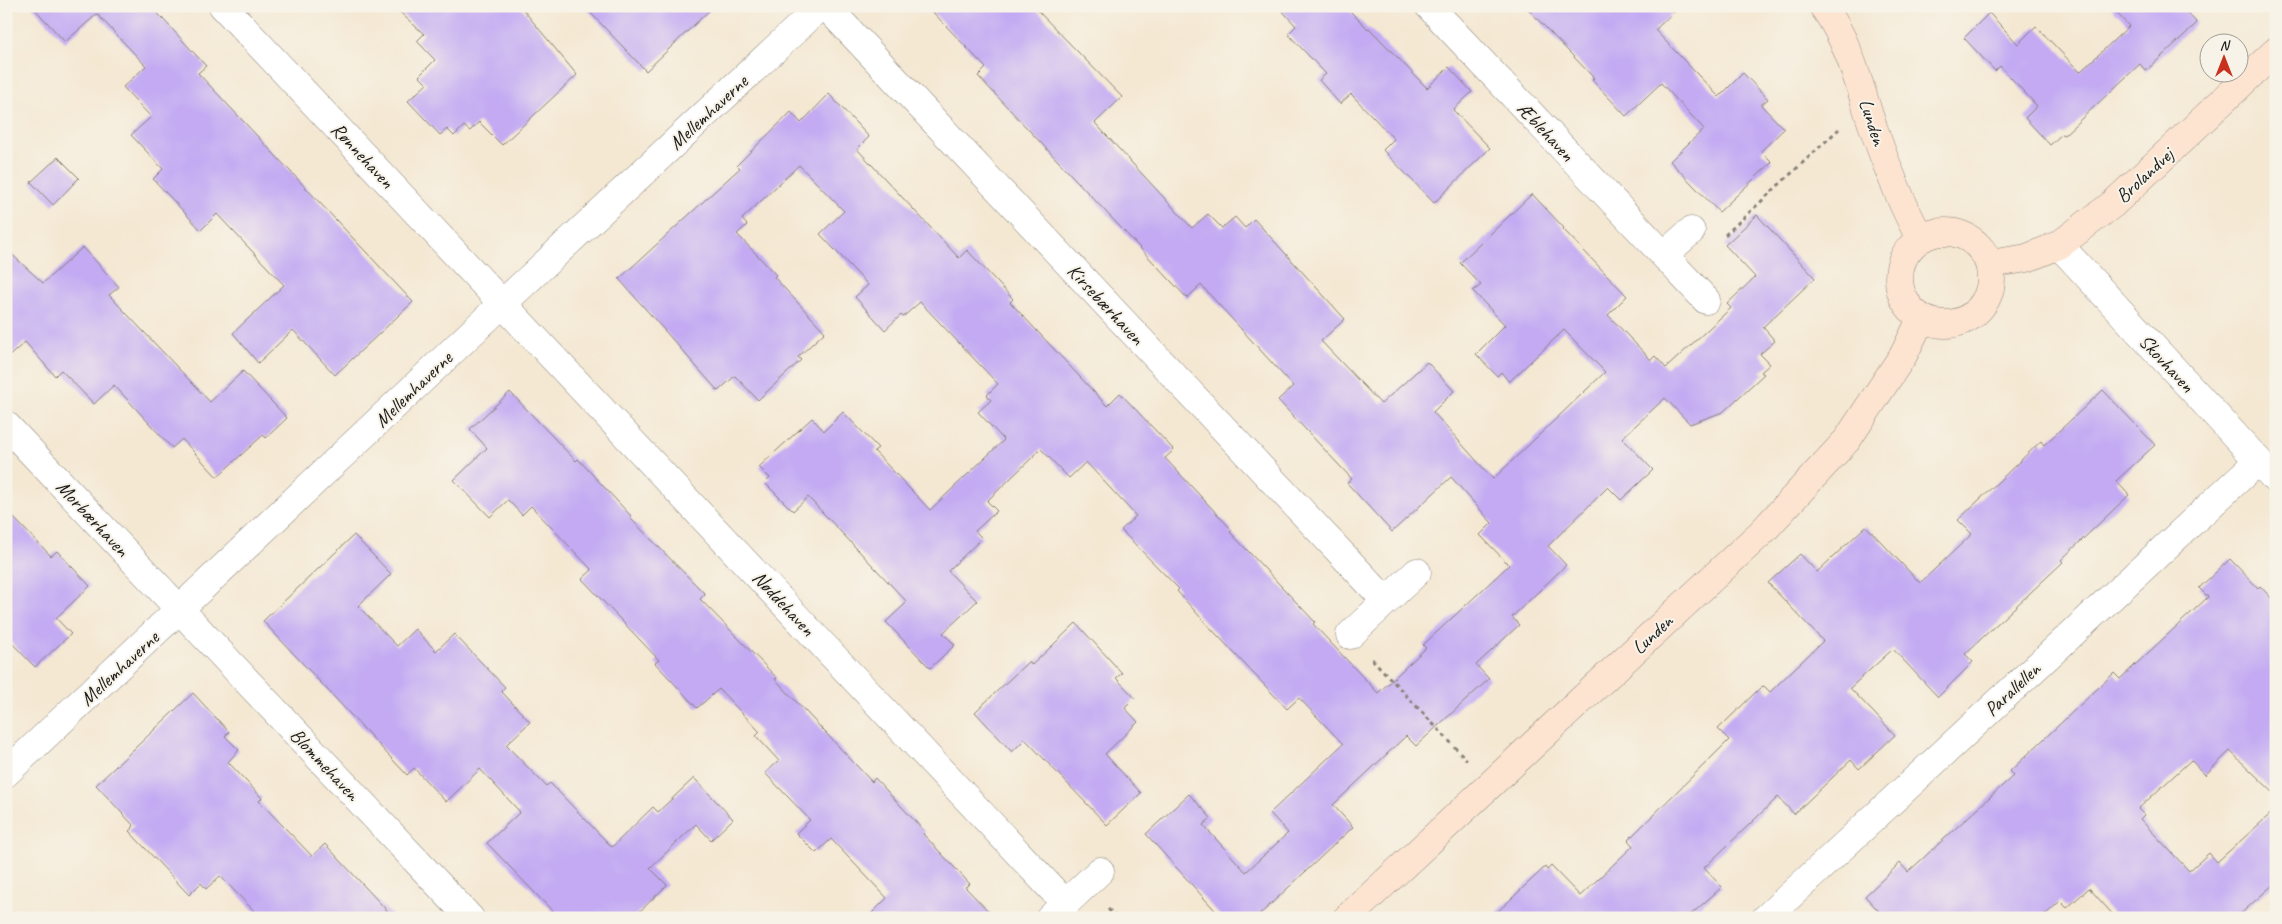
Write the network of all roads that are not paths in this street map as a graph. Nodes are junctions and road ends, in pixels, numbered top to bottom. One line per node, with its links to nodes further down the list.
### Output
1 (223, 6): 13 (street, Rønnehaven)
2 (821, 6): 13 (street, Mellemhaverne)
3 (826, 6): 18 (street, Kirsebærhaven)
4 (1429, 6): 10 (street, Æblehaven)
5 (1823, 6): 8 (street, Lunden)
6 (2276, 51): 9 (street, Brolandvej)
7 (1691, 231): 10 (street)
8 (1920, 238): 11 (street); 14 (street)
9 (2059, 246): 11 (street, Brolandvej); 16 (street, Skovhaven)
10 (1664, 255): 12 (street, Æblehaven)
11 (1990, 264): 14 (street)
12 (1706, 300)
13 (502, 304): 19 (street, Mellemhaverne); 23 (street, Nøddehaven)
14 (1921, 319): 25 (street, Lunden)
15 (6, 425): 19 (street, Morbærhaven)
16 (2267, 470): 26 (street, Parallellen)
17 (1417, 572): 18 (street)
18 (1386, 601): 20 (street)
19 (180, 610): 21 (street, Mellemhaverne); 24 (street, Blommehaven)
20 (1350, 635)
21 (6, 773)
22 (1100, 871): 23 (street, Nøddehaven)
23 (1058, 911)
24 (470, 918)
25 (1347, 918)
26 (1766, 918)

